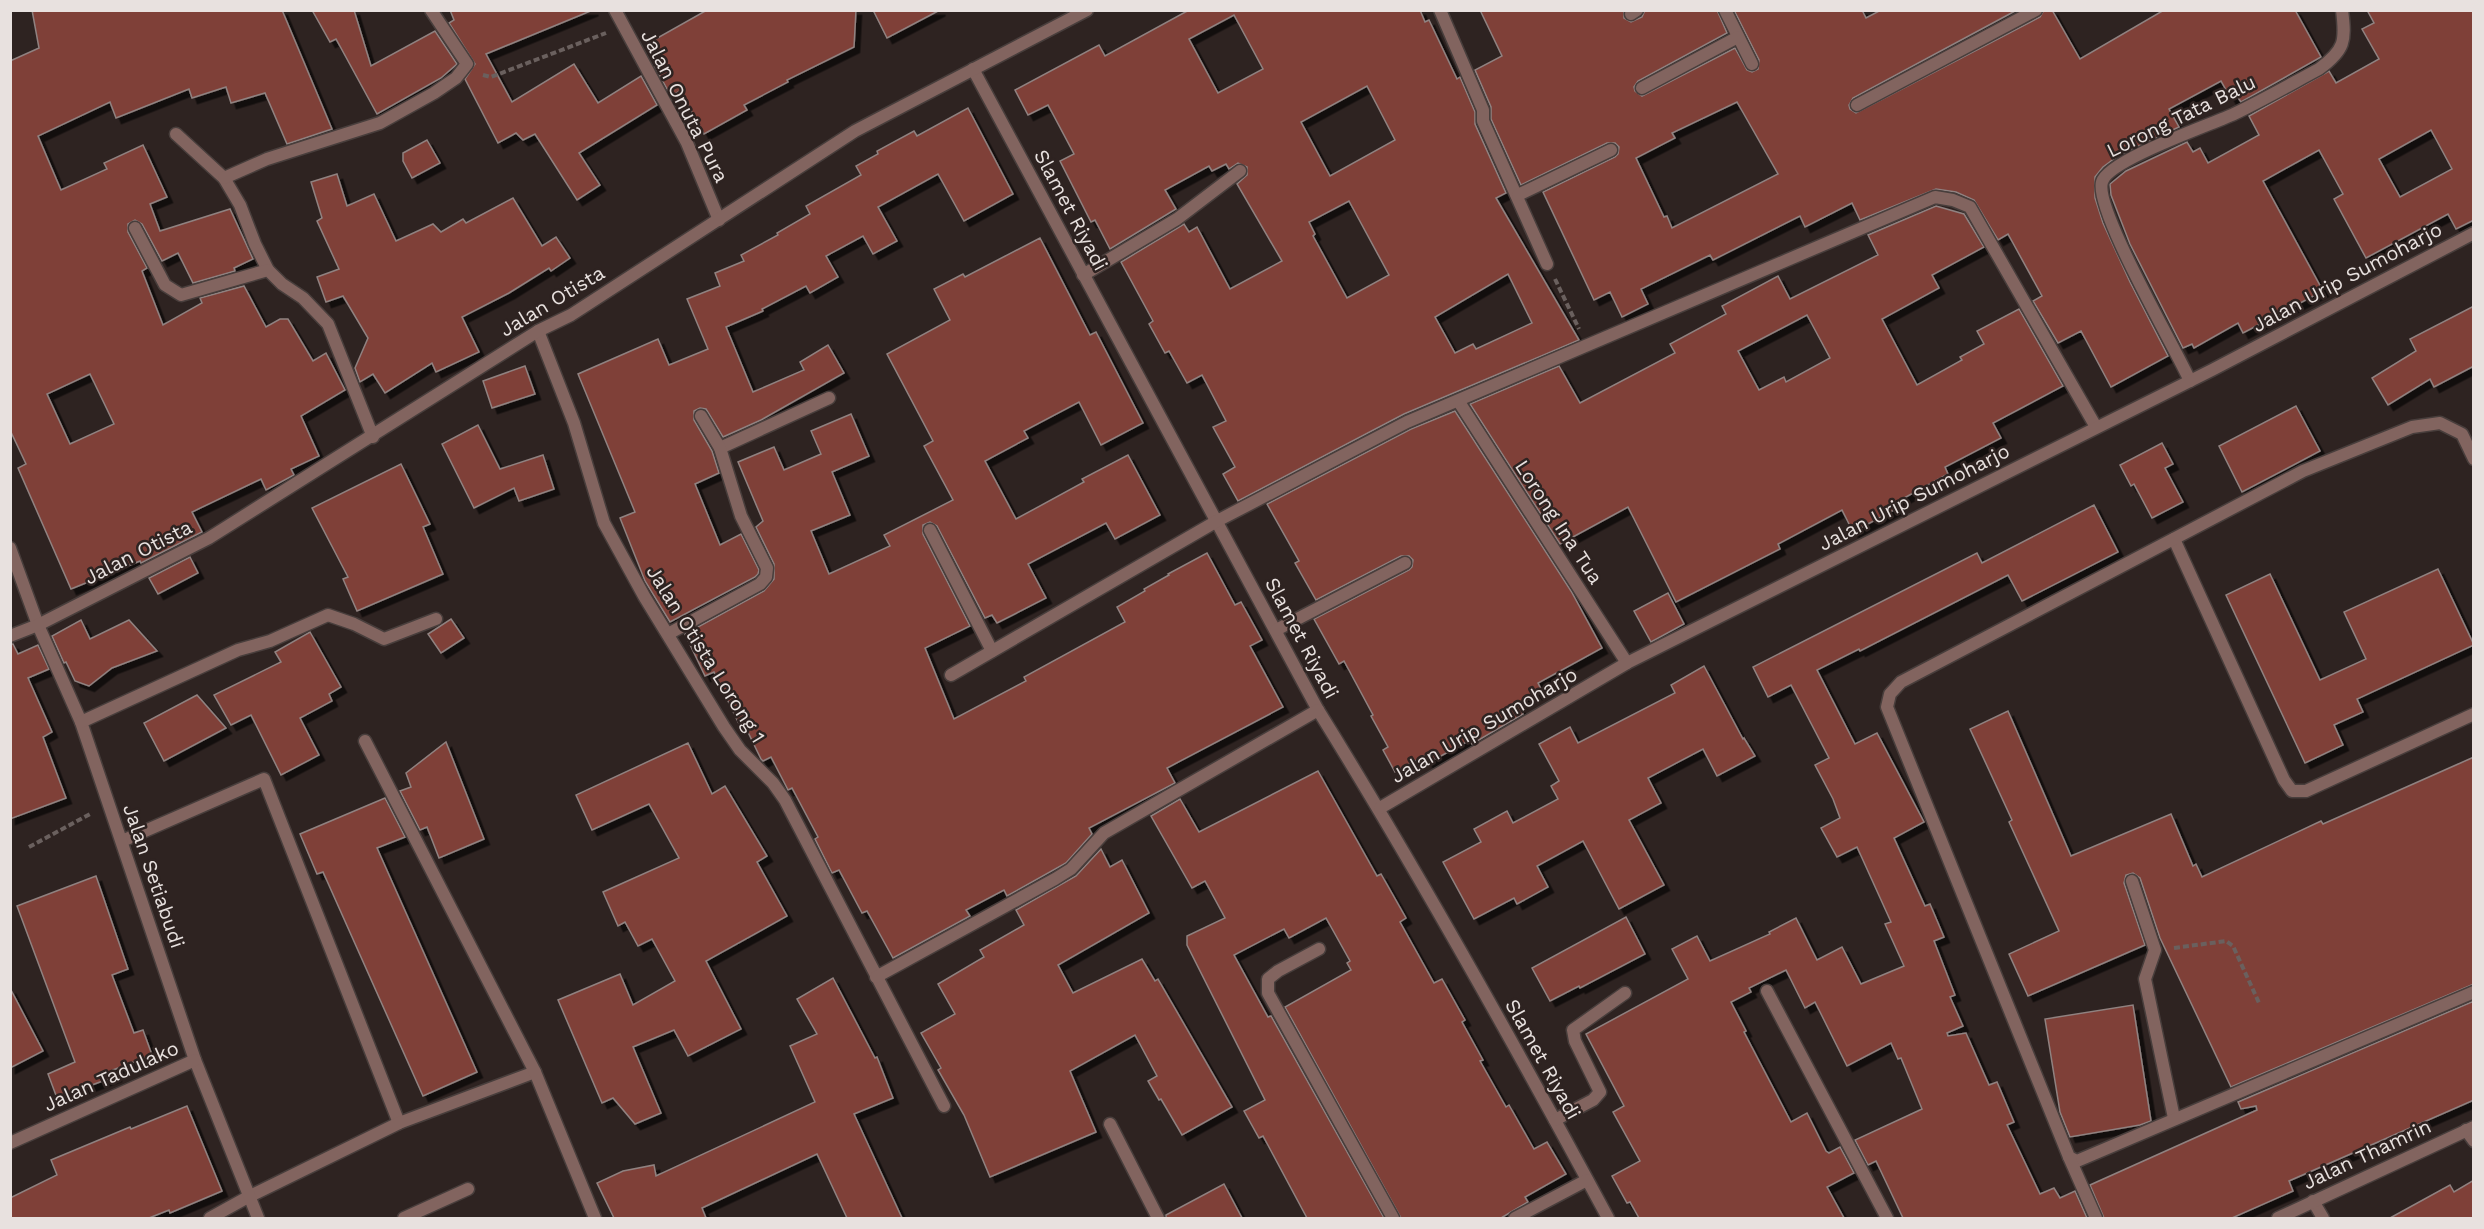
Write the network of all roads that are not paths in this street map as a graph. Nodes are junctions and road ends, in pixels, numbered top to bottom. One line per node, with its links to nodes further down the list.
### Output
1 (431, 10): 16 (street)
2 (615, 10): 18 (street, Jalan Onuta Pura)
3 (1087, 10): 10 (street, Jalan Otista)
4 (1440, 10): 17 (street)
5 (1725, 10): 8 (street)
6 (2036, 10): 12 (street)
7 (2342, 10): 25 (street, Lorong Tata Balu)
8 (1738, 37): 9 (street); 11 (street)
9 (1752, 64)
10 (973, 69): 18 (street, Jalan Otista); 23 (street, Slamet Riyadi)
11 (1642, 88)
12 (1857, 105)
13 (176, 134): 16 (street)
14 (1611, 150): 17 (street)
15 (1240, 171): 23 (street)
16 (224, 178): 22 (street)
17 (1518, 195): 21 (street)
18 (719, 220): 24 (street, Jalan Otista)
19 (135, 228): 22 (street)
20 (2474, 233): 25 (street, Jalan Urip Sumoharjo)
21 (1548, 264)
22 (268, 270): 30 (street)
23 (1083, 275): 33 (street, Slamet Riyadi)
24 (538, 331): 30 (street, Jalan Otista); 41 (street, Jalan Otista Lorong 1)
25 (2190, 381): 29 (street, Jalan Urip Sumoharjo)
26 (829, 398): 31 (street)
27 (1459, 402): 29 (street); 33 (street); 44 (street, Lorong Ina Tua)
28 (701, 416): 31 (street)
29 (2096, 427): 44 (street, Jalan Urip Sumoharjo)
30 (374, 437): 39 (street, Jalan Otista)
31 (720, 448): 41 (street)
32 (2474, 459): 35 (street)
33 (1217, 521): 40 (street, Slamet Riyadi); 43 (street)
34 (930, 530): 43 (street)
35 (2174, 540): 47 (street); 68 (street)
36 (10, 548): 39 (street, Jalan Setiabudi)
37 (1405, 563): 40 (street)
38 (436, 619): 48 (street)
39 (38, 625): 42 (street, Jalan Otista); 48 (street, Jalan Setiabudi)
40 (1276, 630): 46 (street, Slamet Riyadi)
41 (668, 634): 54 (street, Jalan Otista Lorong 1)
42 (10, 636)
43 (992, 651): 45 (street)
44 (1627, 663): 50 (street, Jalan Urip Sumoharjo)
45 (951, 675)
46 (1318, 710): 50 (street, Slamet Riyadi); 54 (street)
47 (2474, 714)
48 (81, 722): 51 (street, Jalan Setiabudi)
49 (365, 741): 59 (street)
50 (1380, 808): 62 (street, Slamet Riyadi)
51 (122, 841): 58 (street, Jalan Setiabudi); 63 (street)
52 (2132, 881): 61 (street)
53 (1319, 949): 78 (street)
54 (876, 977): 60 (street, Jalan Otista Lorong 1)
55 (1767, 991): 81 (street)
56 (2474, 992): 61 (street)
57 (1625, 993): 62 (street)
58 (195, 1060): 67 (street, Jalan Tadulako); 71 (street, Jalan Setiabudi)
59 (535, 1072): 63 (street); 76 (street)
60 (944, 1106)
61 (2174, 1118): 68 (street)
62 (1555, 1120): 69 (street, Slamet Riyadi)
63 (399, 1123): 71 (street)
64 (1110, 1124): 77 (street)
65 (2470, 1128): 66 (street); 72 (street, Jalan Thamrin)
66 (2474, 1141)
67 (10, 1143)
68 (2069, 1156): 82 (street)
69 (1587, 1180): 79 (street); 80 (street, Slamet Riyadi)
70 (468, 1189): 75 (street)
71 (248, 1197): 73 (street); 74 (street, Jalan Setiabudi)
72 (2313, 1201): 83 (street, Jalan Thamrin); 84 (street)
73 (210, 1218)
74 (258, 1218)
75 (404, 1218)
76 (595, 1218)
77 (1158, 1218)
78 (1393, 1218)
79 (1515, 1218)
80 (1608, 1218)
81 (1887, 1218)
82 (2096, 1218)
83 (2278, 1218)
84 (2323, 1218)

